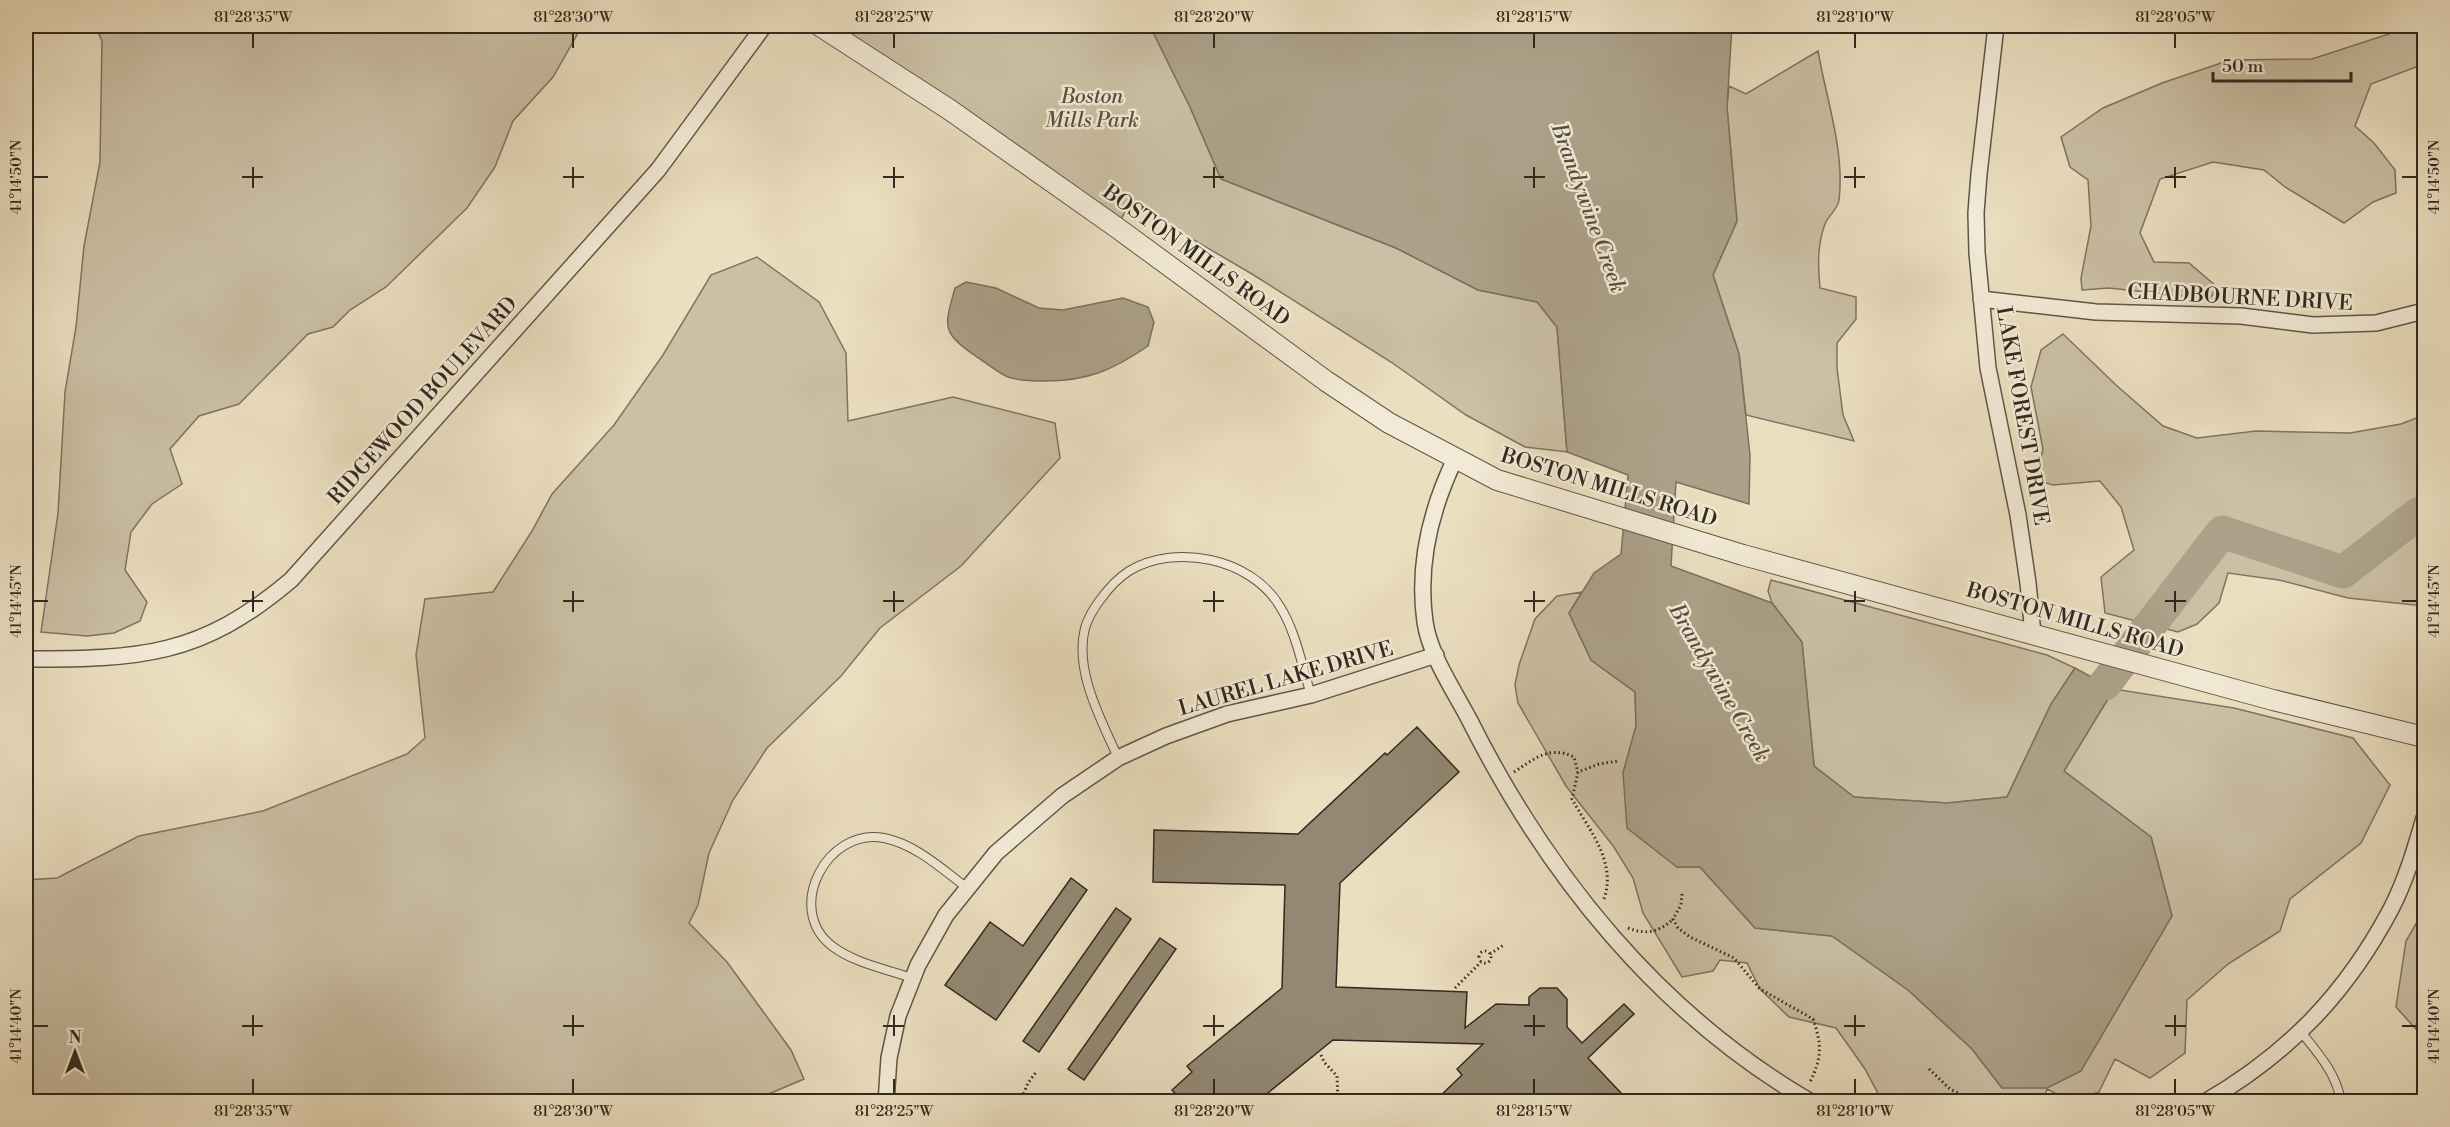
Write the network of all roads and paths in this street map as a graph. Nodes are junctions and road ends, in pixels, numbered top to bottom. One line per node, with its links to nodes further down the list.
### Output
1 (764, 26): 9 (street, RIDGEWOOD BOULEVARD)
2 (820, 26): 6 (street, BOSTON MILLS ROAD)
3 (1996, 26): 4 (street, LAKE FOREST DRIVE)
4 (1981, 299): 5 (street, CHADBOURNE DRIVE); 7 (street, LAKE FOREST DRIVE)
5 (2424, 311)
6 (1455, 459): 7 (street, BOSTON MILLS ROAD); 8 (street)
7 (2033, 634): 11 (street, BOSTON MILLS ROAD)
8 (1436, 655): 10 (street, LAUREL LAKE DRIVE); 15 (street)
9 (26, 659)
10 (1311, 695): 12 (street, LAUREL LAKE DRIVE); 12 (lane)
11 (2424, 737)
12 (1118, 758): 17 (street, LAUREL LAKE DRIVE)
13 (1618, 761): 14 (path)
14 (1578, 772): 15 (path); 19 (path)
15 (1501, 781): 19 (street)
16 (2424, 818): 26 (street)
17 (966, 887): 24 (street, LAUREL LAKE DRIVE); 24 (lane)
18 (1683, 894): 20 (path)
19 (1596, 918): 20 (path); 30 (street)
20 (1673, 919): 30 (path)
21 (1505, 944): 22 (path)
22 (1490, 954): 23 (path); 23 (path)
23 (1481, 962): 25 (path)
24 (912, 978): 31 (street, LAUREL LAKE DRIVE)
25 (1455, 988)
26 (2301, 1032): 35 (street); 36 (lane)
27 (1322, 1055): 33 (path)
28 (1929, 1070): 34 (path)
29 (1037, 1071): 32 (path)
30 (1807, 1099)
31 (886, 1101)
32 (1020, 1101)
33 (1338, 1101)
34 (1976, 1101)
35 (2205, 1101)
36 (2341, 1101)

